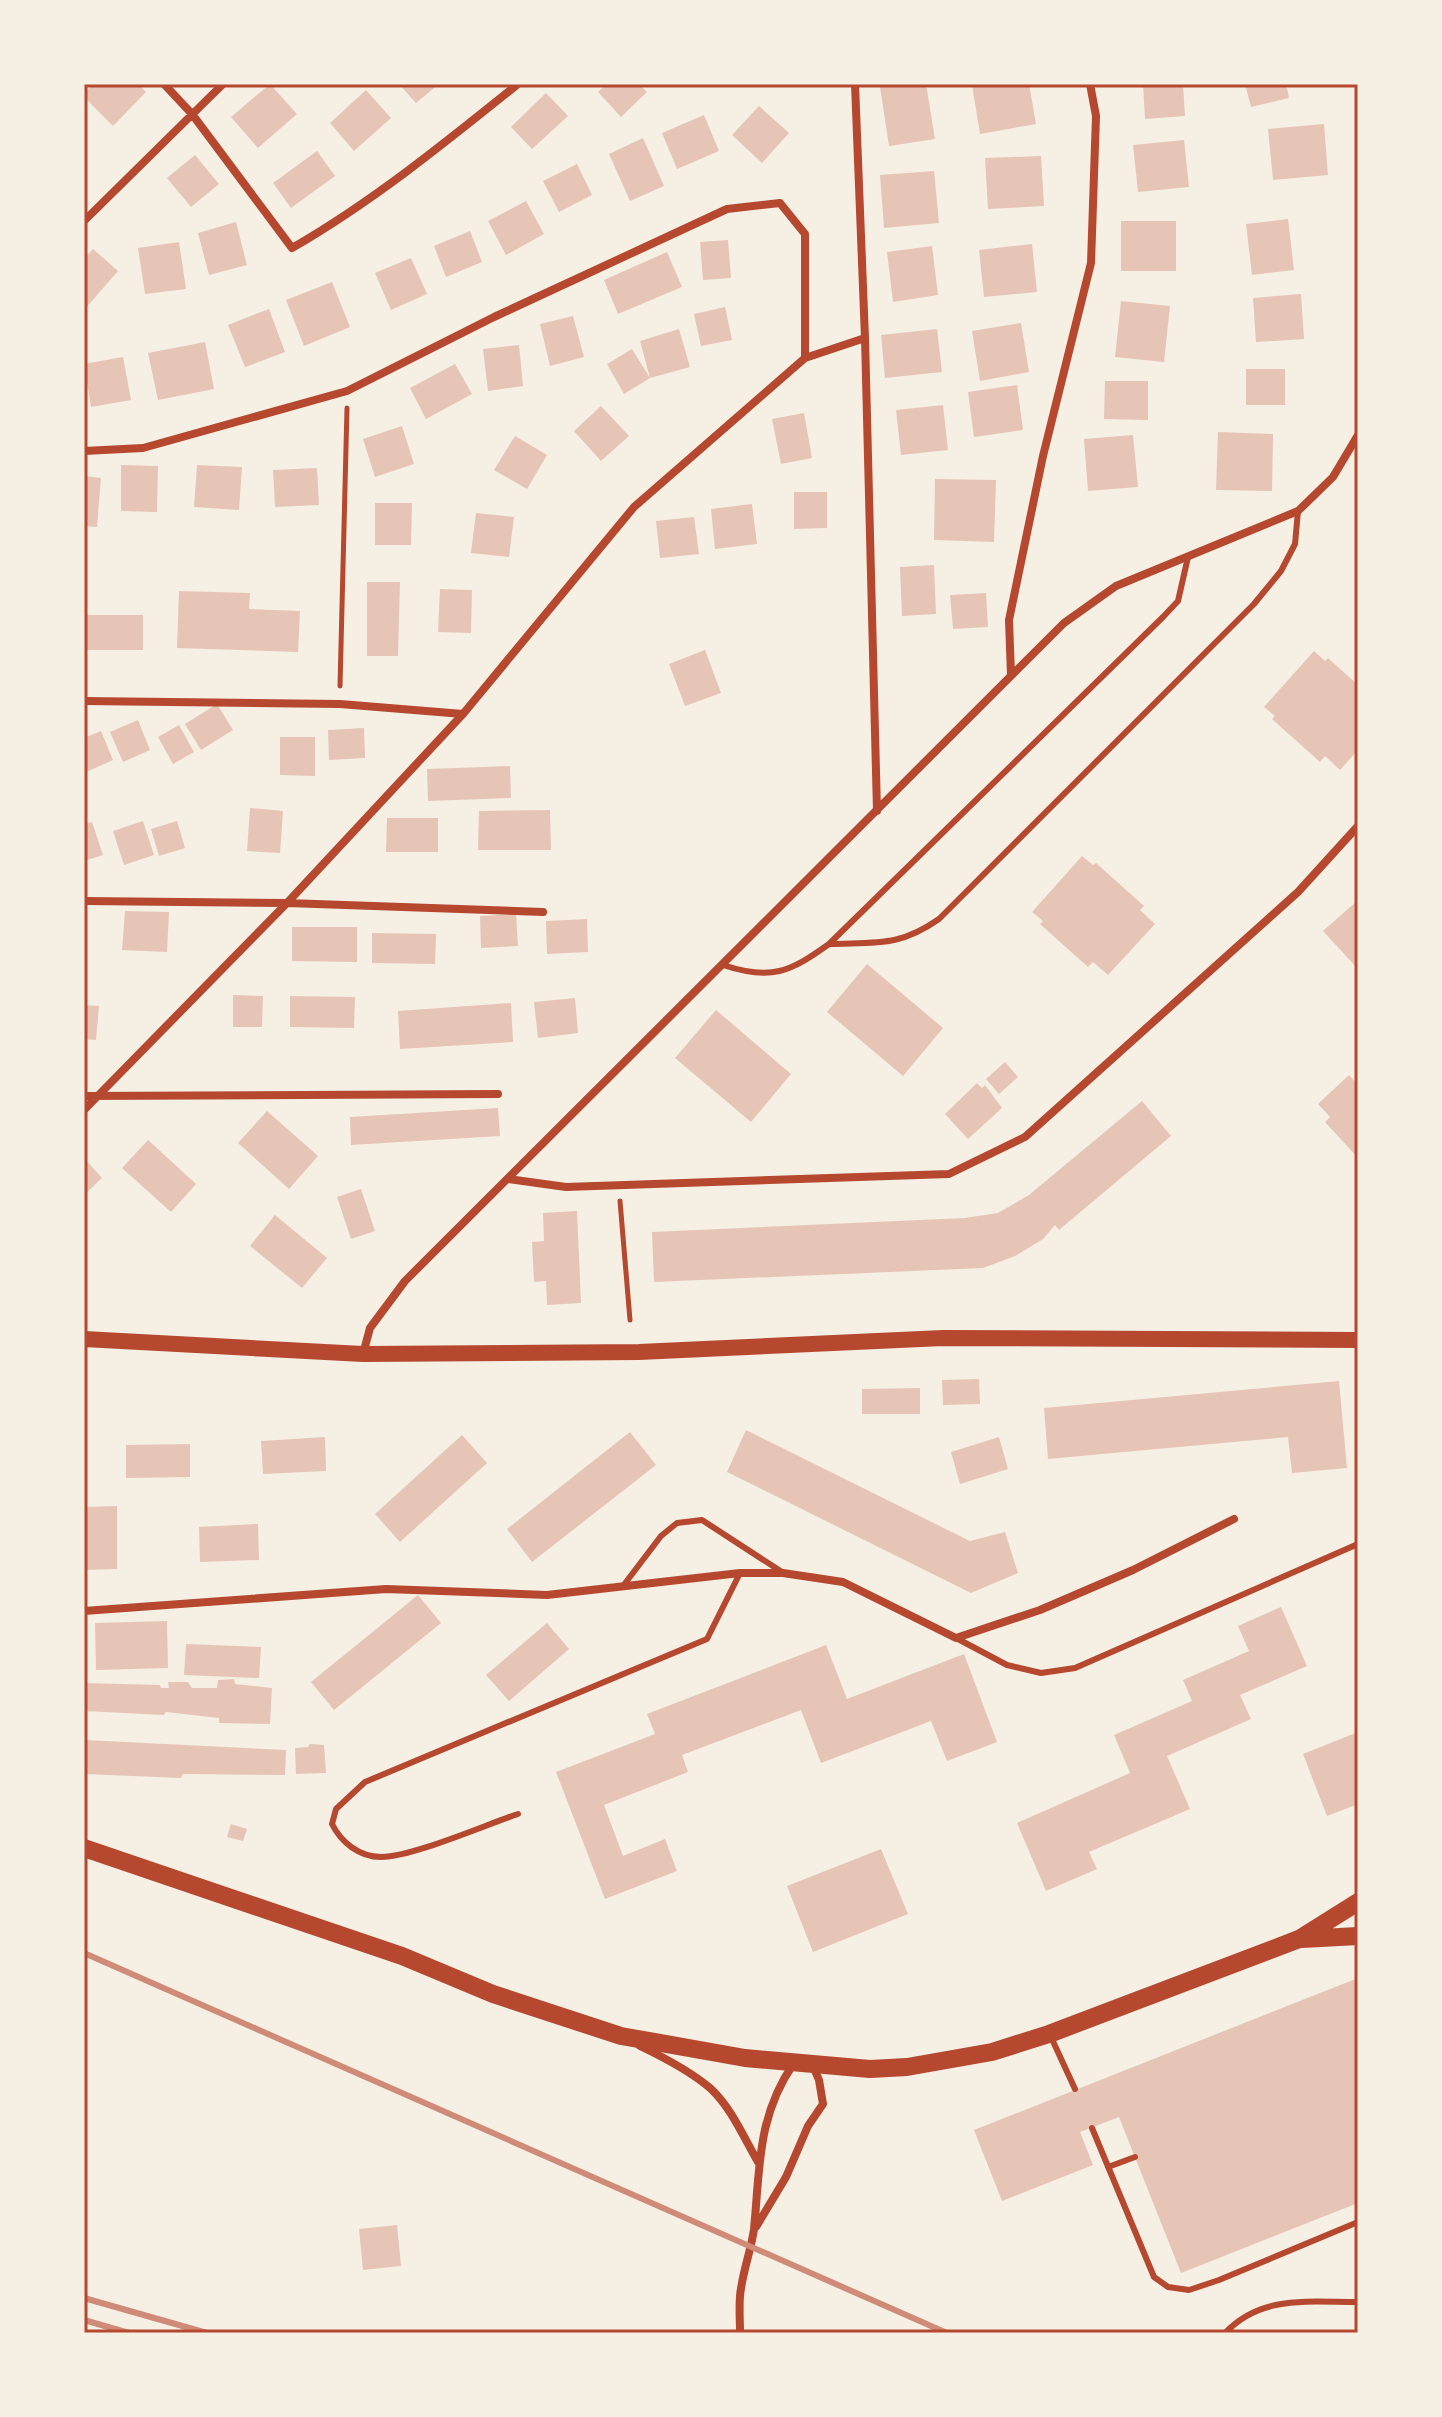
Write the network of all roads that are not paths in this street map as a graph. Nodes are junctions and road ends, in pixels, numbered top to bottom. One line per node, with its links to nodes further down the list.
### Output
1 (164, 84): 6 (street)
2 (223, 84): 6 (street)
3 (518, 84): 6 (street)
4 (855, 84): 8 (street)
5 (1090, 84): 14 (street)
6 (192, 114): 7 (street)
7 (84, 221)
8 (865, 338): 9 (street); 17 (street)
9 (805, 358): 11 (street); 16 (street)
10 (1358, 435): 12 (street)
11 (84, 451)
12 (1298, 511): 13 (street); 22 (lane)
13 (1188, 557): 14 (street); 22 (lane)
14 (1011, 675): 17 (street)
15 (84, 701): 16 (street)
16 (463, 714): 20 (street)
17 (877, 811): 23 (street)
18 (1358, 826): 28 (street)
19 (84, 901): 20 (street)
20 (287, 903): 21 (street); 26 (street)
21 (543, 912)
22 (829, 944): 23 (lane)
23 (723, 965): 28 (street)
24 (498, 1094): 26 (street)
25 (84, 1096): 26 (street)
26 (98, 1096): 27 (street)
27 (84, 1110)
28 (508, 1179): 31 (street)
29 (84, 1339): 31 (main road)
30 (1358, 1340): 31 (main road)
31 (363, 1354)
32 (1234, 1519): 38 (street)
33 (1358, 1544): 38 (lane)
34 (740, 1573): 35 (street); 36 (street); 39 (lane)
35 (783, 1573): 36 (lane); 38 (street)
36 (623, 1586): 37 (street)
37 (84, 1611)
38 (956, 1638)
39 (518, 1814)
40 (84, 1848): 45 (main road)
41 (1358, 1902): 43 (main road)
42 (1358, 1936): 43 (main road)
43 (1299, 1939): 44 (main road)
44 (1049, 2034): 46 (main road); 47 (lane)
45 (621, 2036): 46 (main road); 50 (street)
46 (803, 2063): 50 (street); 53 (street)
47 (1075, 2089)
48 (1092, 2128): 51 (lane)
49 (1135, 2157): 51 (lane)
50 (758, 2162): 53 (street)
51 (1108, 2167): 52 (lane)
52 (1358, 2222)
53 (753, 2232): 55 (street)
54 (1356, 2302): 56 (lane)
55 (740, 2333)
56 (1225, 2333)

